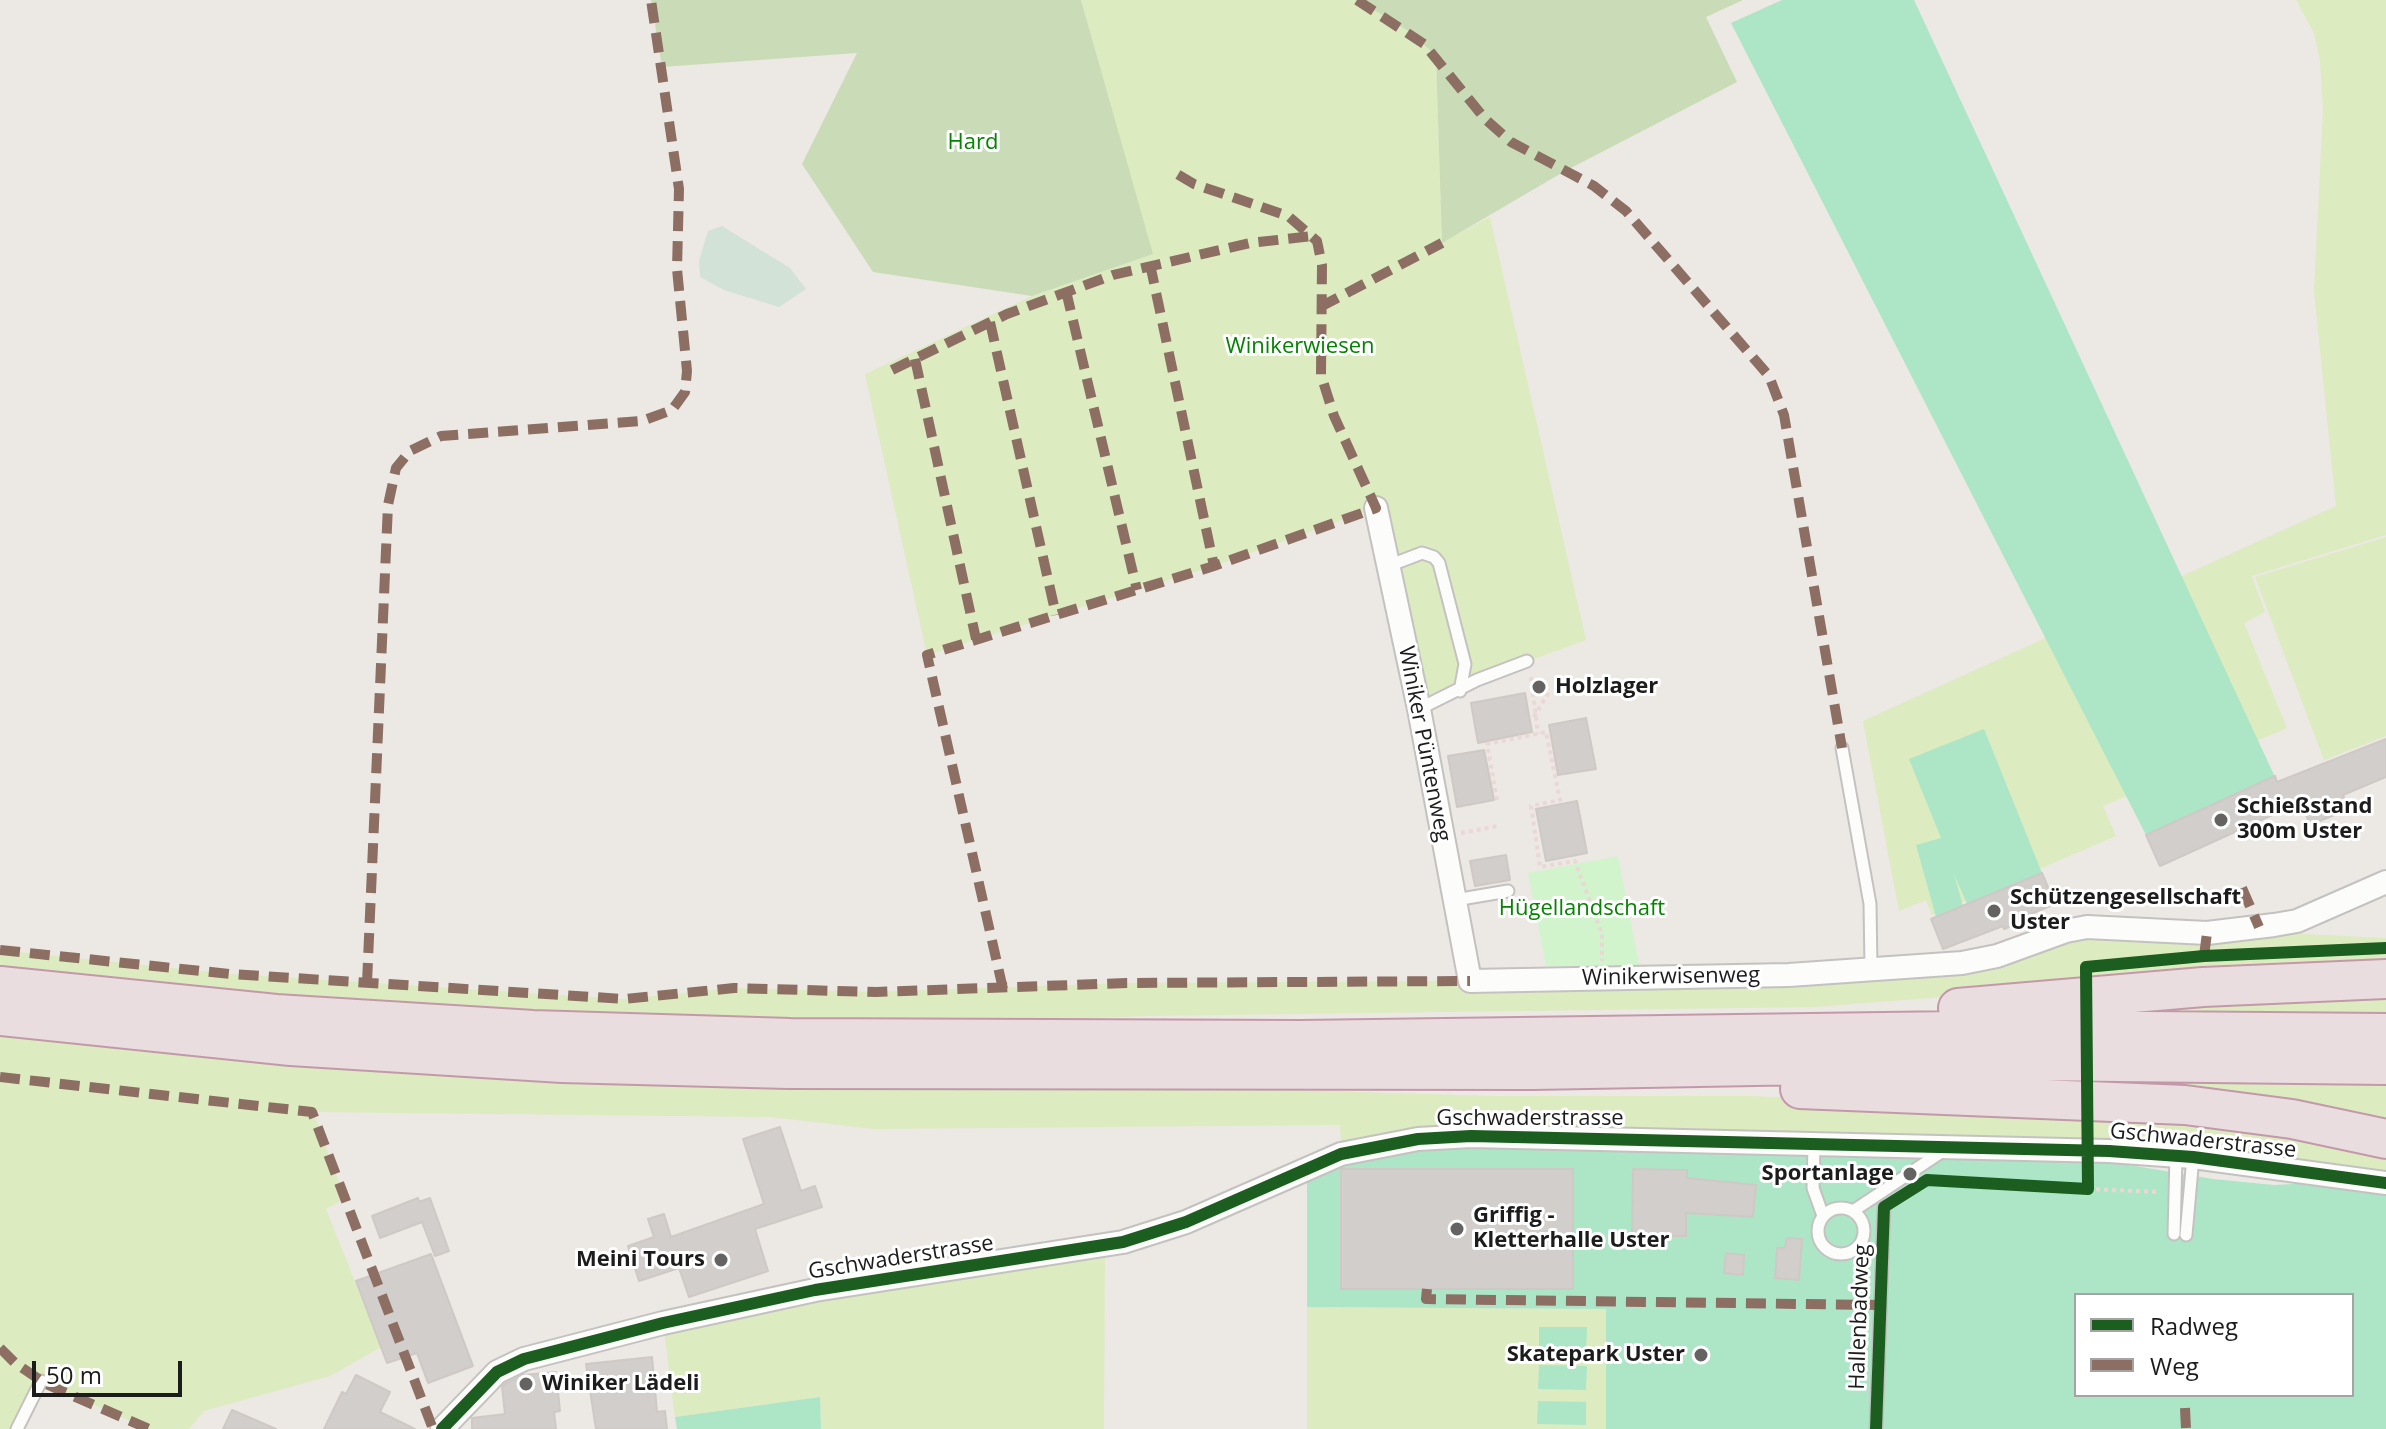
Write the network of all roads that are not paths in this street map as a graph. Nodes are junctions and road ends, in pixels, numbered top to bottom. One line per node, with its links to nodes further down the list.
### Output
1 (1376, 508): 2 (street, Winiker Püntenweg)
2 (1388, 566): 4 (lane); 5 (street, Winiker Püntenweg)
3 (1527, 661): 4 (lane)
4 (1460, 691): 5 (lane)
5 (1419, 709): 9 (street, Winiker Püntenweg)
6 (1842, 748): 10 (lane)
7 (2386, 882): 10 (street, Winikerwisenweg)
8 (1508, 891): 9 (lane)
9 (1455, 900): 12 (street, Winiker Püntenweg)
10 (1871, 968): 12 (street, Winikerwisenweg)
11 (2386, 979): 15 (highway)
12 (1470, 981)
13 (0, 986): 15 (highway)
14 (0, 1016): 18 (highway)
15 (1665, 1033): 16 (highway)
16 (2386, 1033)
17 (2386, 1065): 18 (highway)
18 (1533, 1070): 19 (highway)
19 (2386, 1139)
20 (1814, 1145): 21 (street, Gschwaderstrasse); 26 (lane); 31 (street, Gschwaderstrasse)
21 (1949, 1146): 22 (street, Gschwaderstrasse); 25 (lane)
22 (2184, 1157): 22 (lane); 23 (street, Gschwaderstrasse)
23 (2386, 1183)
24 (1884, 1207): 28 (lane, Hallenbadweg)
25 (1853, 1211): 26 (lane); 27 (lane)
26 (1823, 1216): 27 (lane)
27 (1864, 1232): 28 (lane)
28 (1883, 1233): 32 (lane, Hallenbadweg)
29 (41, 1381): 30 (lane)
30 (17, 1429)
31 (442, 1429)
32 (1876, 1429)

